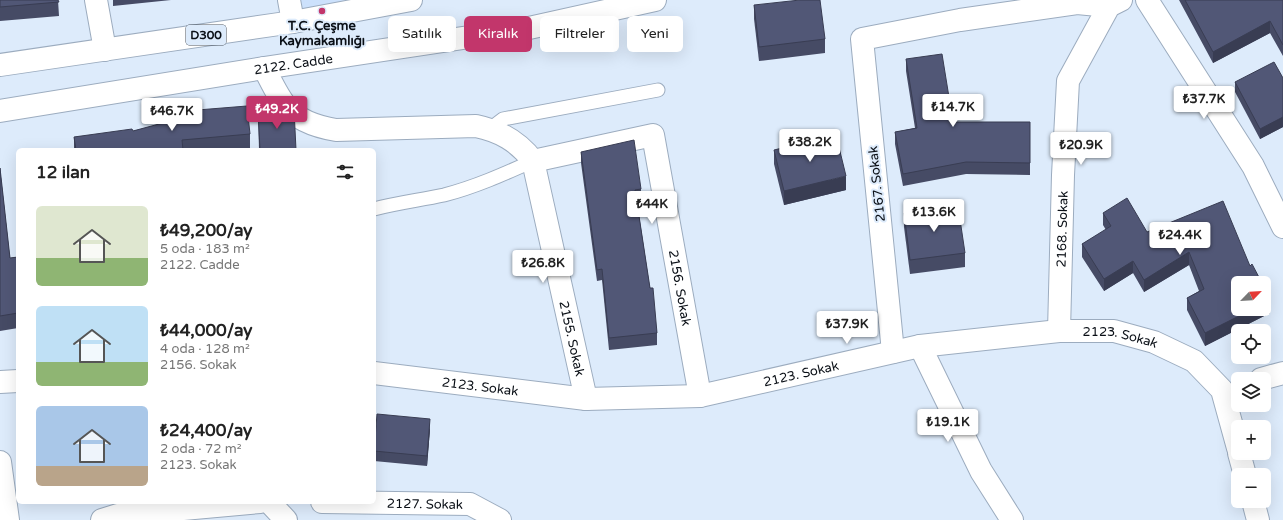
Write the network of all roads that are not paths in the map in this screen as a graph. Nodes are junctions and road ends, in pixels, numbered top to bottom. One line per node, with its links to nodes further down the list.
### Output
1 (96, 0): 8 (main road)
2 (289, 0): 7 (main road)
3 (411, 0): 7 (main road, D300)
4 (656, 0): 10 (main road, 2122. Cadde)
5 (1147, 0): 16 (main road)
6 (1115, 3): 17 (main road, 2168. Sokak); 19 (main road, 2167. Sokak)
7 (293, 22): 8 (main road, D300)
8 (105, 50): 9 (main road, D300)
9 (0, 65)
10 (264, 68): 12 (main road, 2122. Cadde); 13 (main road)
11 (658, 90): 13 (lane)
12 (0, 111)
13 (490, 128): 14 (main road)
14 (533, 161): 15 (lane); 26 (main road, 2156. Sokak); 27 (main road, 2155. Sokak)
15 (376, 209)
16 (1283, 227)
17 (1059, 331): 18 (main road, 2123. Sokak); 25 (main road, 2123. Sokak)
18 (920, 346): 19 (main road, 2123. Sokak); 38 (main road)
19 (893, 352): 26 (main road, 2123. Sokak)
20 (376, 373): 27 (main road, 2123. Sokak)
21 (1283, 373): 22 (main road)
22 (1271, 376)
23 (16, 381): 24 (main road)
24 (0, 382)
25 (1230, 388): 28 (main road, 2123. Sokak)
26 (700, 396): 27 (main road, 2123. Sokak)
27 (586, 399)
28 (1234, 420)
29 (0, 462): 34 (main road)
30 (376, 503): 37 (main road, 2127. Sokak)
31 (238, 504): 35 (main road)
32 (271, 504): 36 (main road)
33 (1255, 508): 39 (main road)
34 (8, 520)
35 (102, 520)
36 (286, 520)
37 (500, 520)
38 (1012, 520)
39 (1258, 520)

